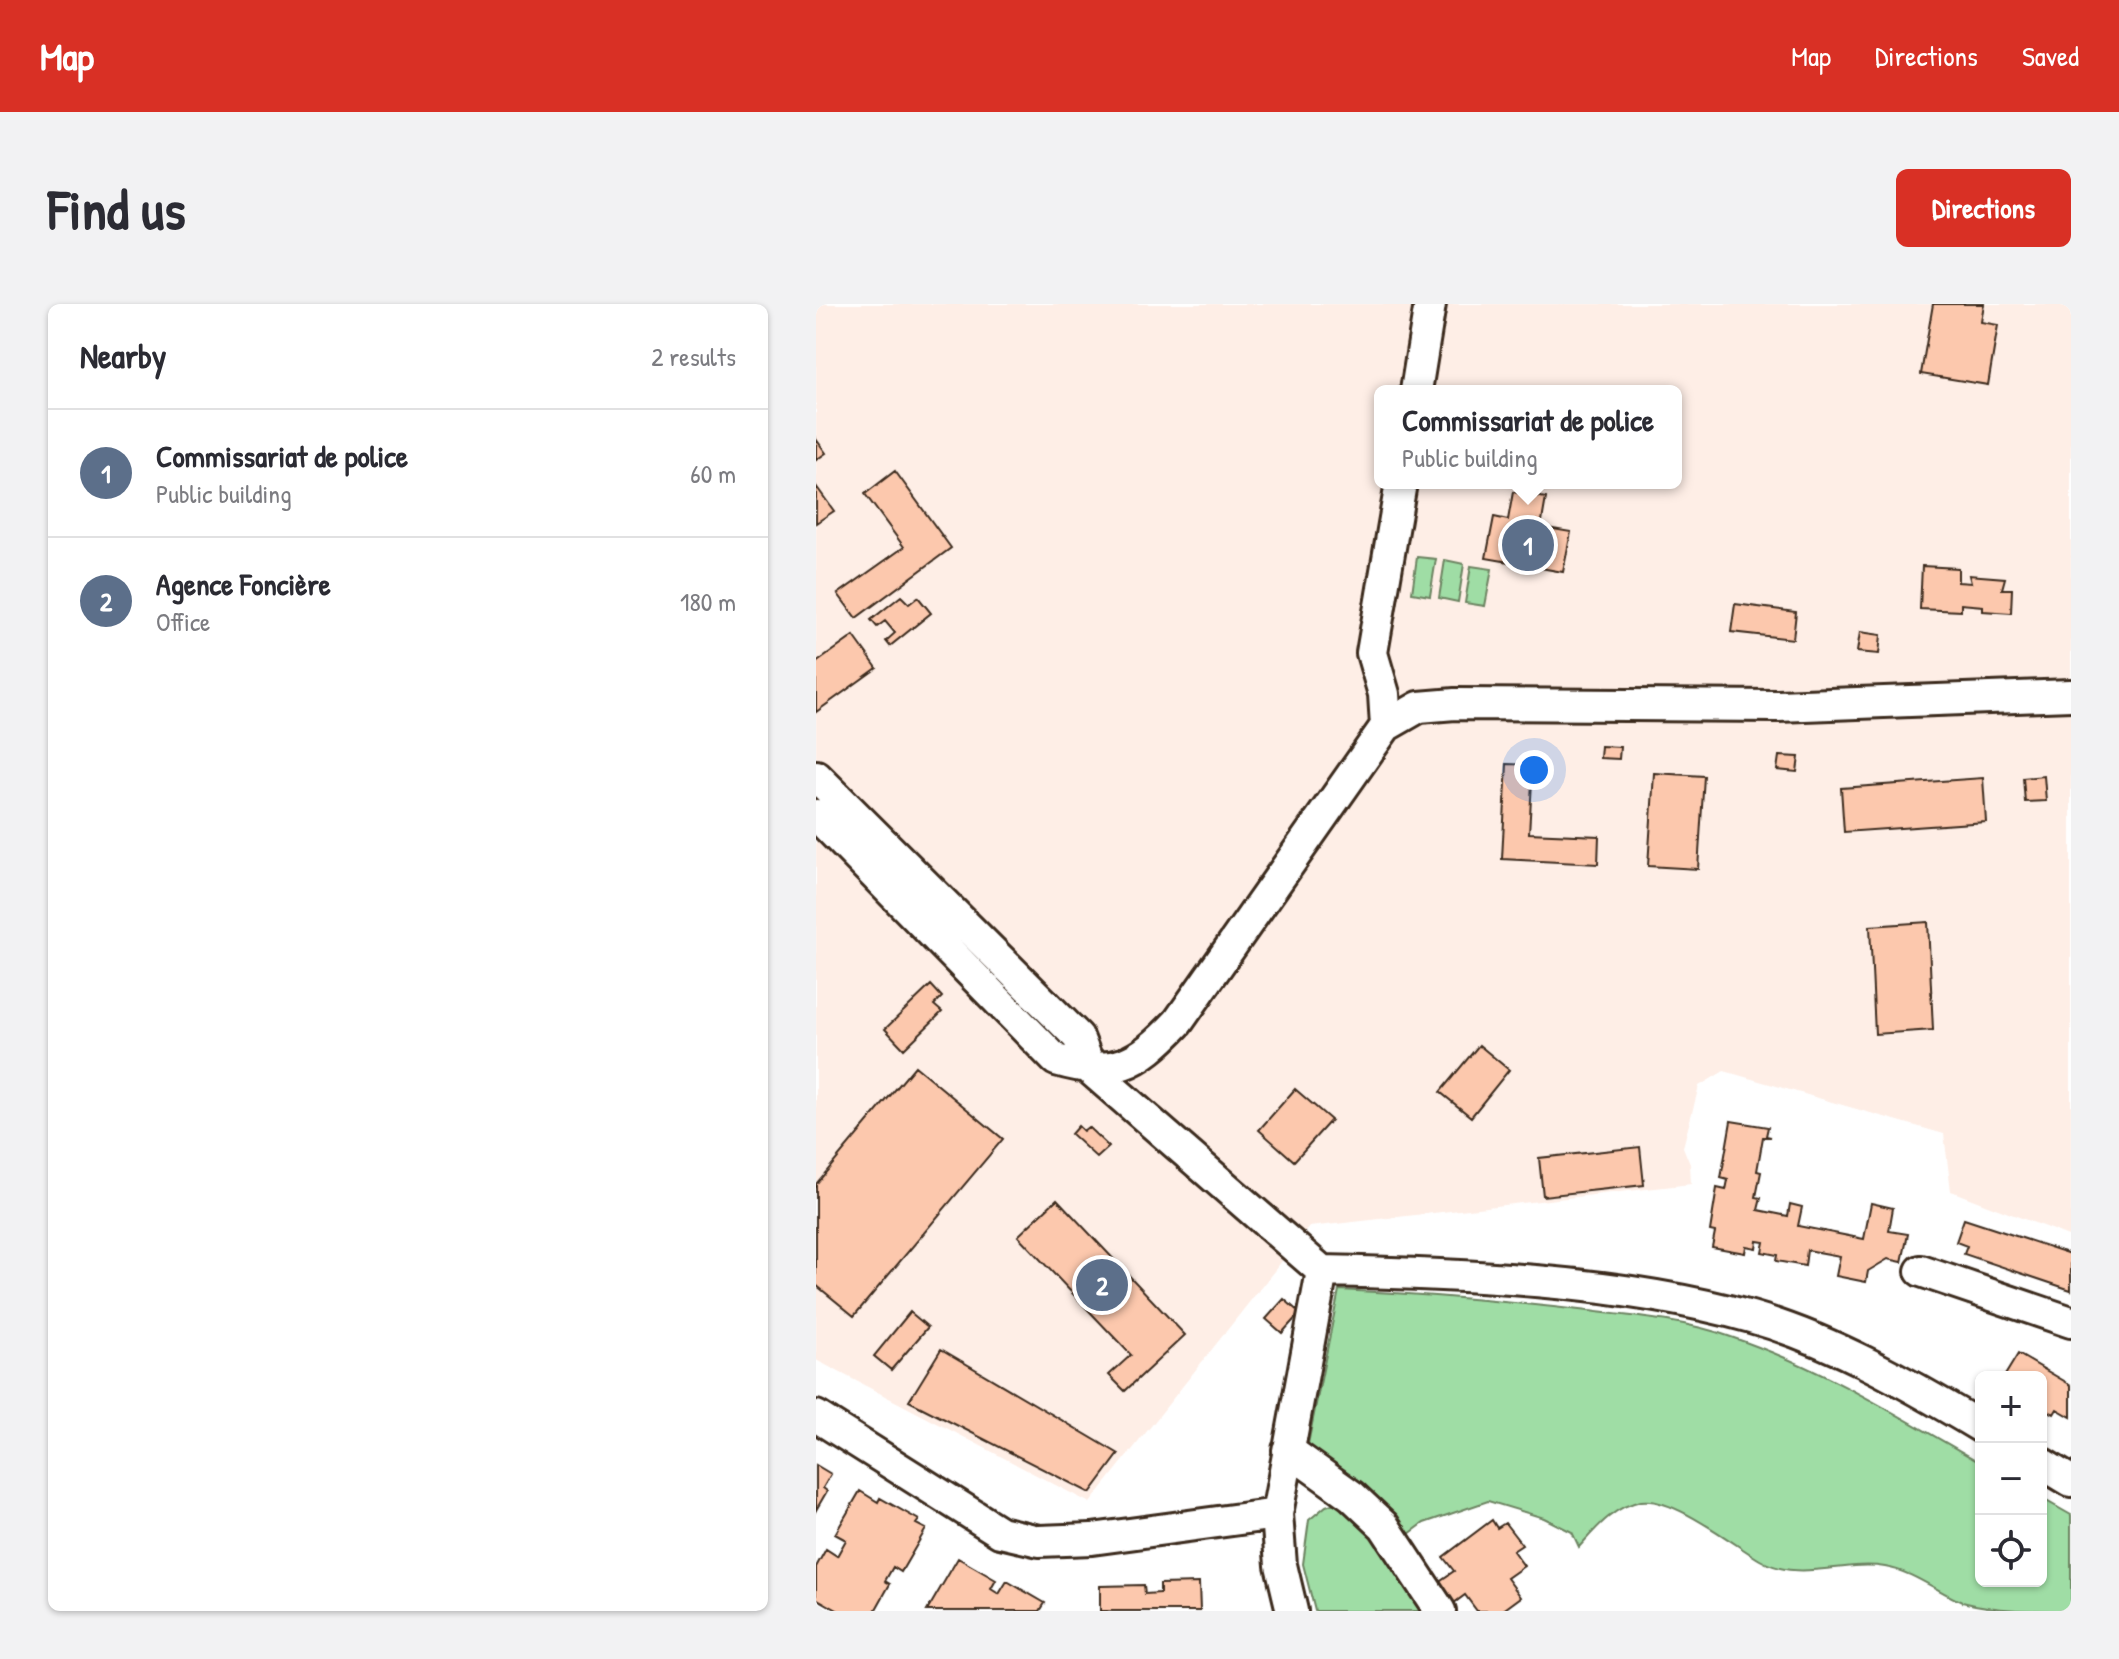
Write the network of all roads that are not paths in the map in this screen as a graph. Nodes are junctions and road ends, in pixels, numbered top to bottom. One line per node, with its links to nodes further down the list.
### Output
1 (1430, 304): 2 (street)
2 (1417, 385)
3 (1400, 489): 5 (street)
4 (2071, 695): 5 (street)
5 (1386, 726): 8 (street)
6 (816, 776): 8 (street)
7 (816, 815): 8 (street)
8 (1091, 1070): 9 (street)
9 (1322, 1271): 13 (street); 14 (street)
10 (1921, 1271): 11 (street)
11 (2071, 1322)
12 (816, 1416): 17 (street)
13 (1975, 1424)
14 (1288, 1450): 17 (street); 19 (street)
15 (2047, 1467): 16 (street)
16 (2071, 1481)
17 (1277, 1514): 18 (street)
18 (1292, 1611)
19 (1440, 1611)

